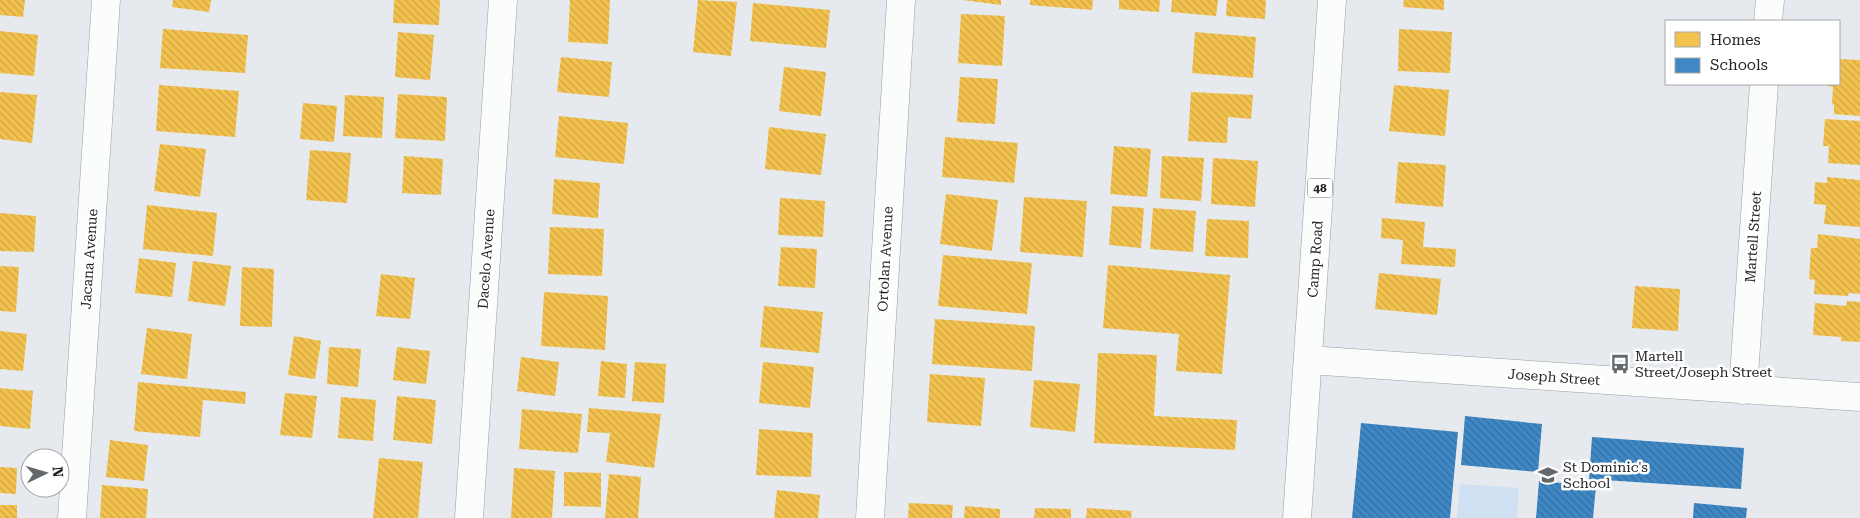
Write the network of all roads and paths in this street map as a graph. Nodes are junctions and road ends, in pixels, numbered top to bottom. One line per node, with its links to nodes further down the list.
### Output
1 (106, 0): 11 (street, Jacana Avenue)
2 (503, 0): 12 (street, Dacelo Avenue)
3 (901, 0): 13 (street, Ortolan Avenue)
4 (1332, 0): 8 (street, Camp Road / 48)
5 (1770, 0): 6 (street)
6 (1768, 20)
7 (1764, 85): 9 (street, Martell Street)
8 (1308, 360): 9 (street, Joseph Street); 14 (street, Camp Road / 48)
9 (1743, 390): 10 (street, Joseph Street)
10 (1860, 397)
11 (72, 518)
12 (469, 518)
13 (870, 518)
14 (1297, 518)

